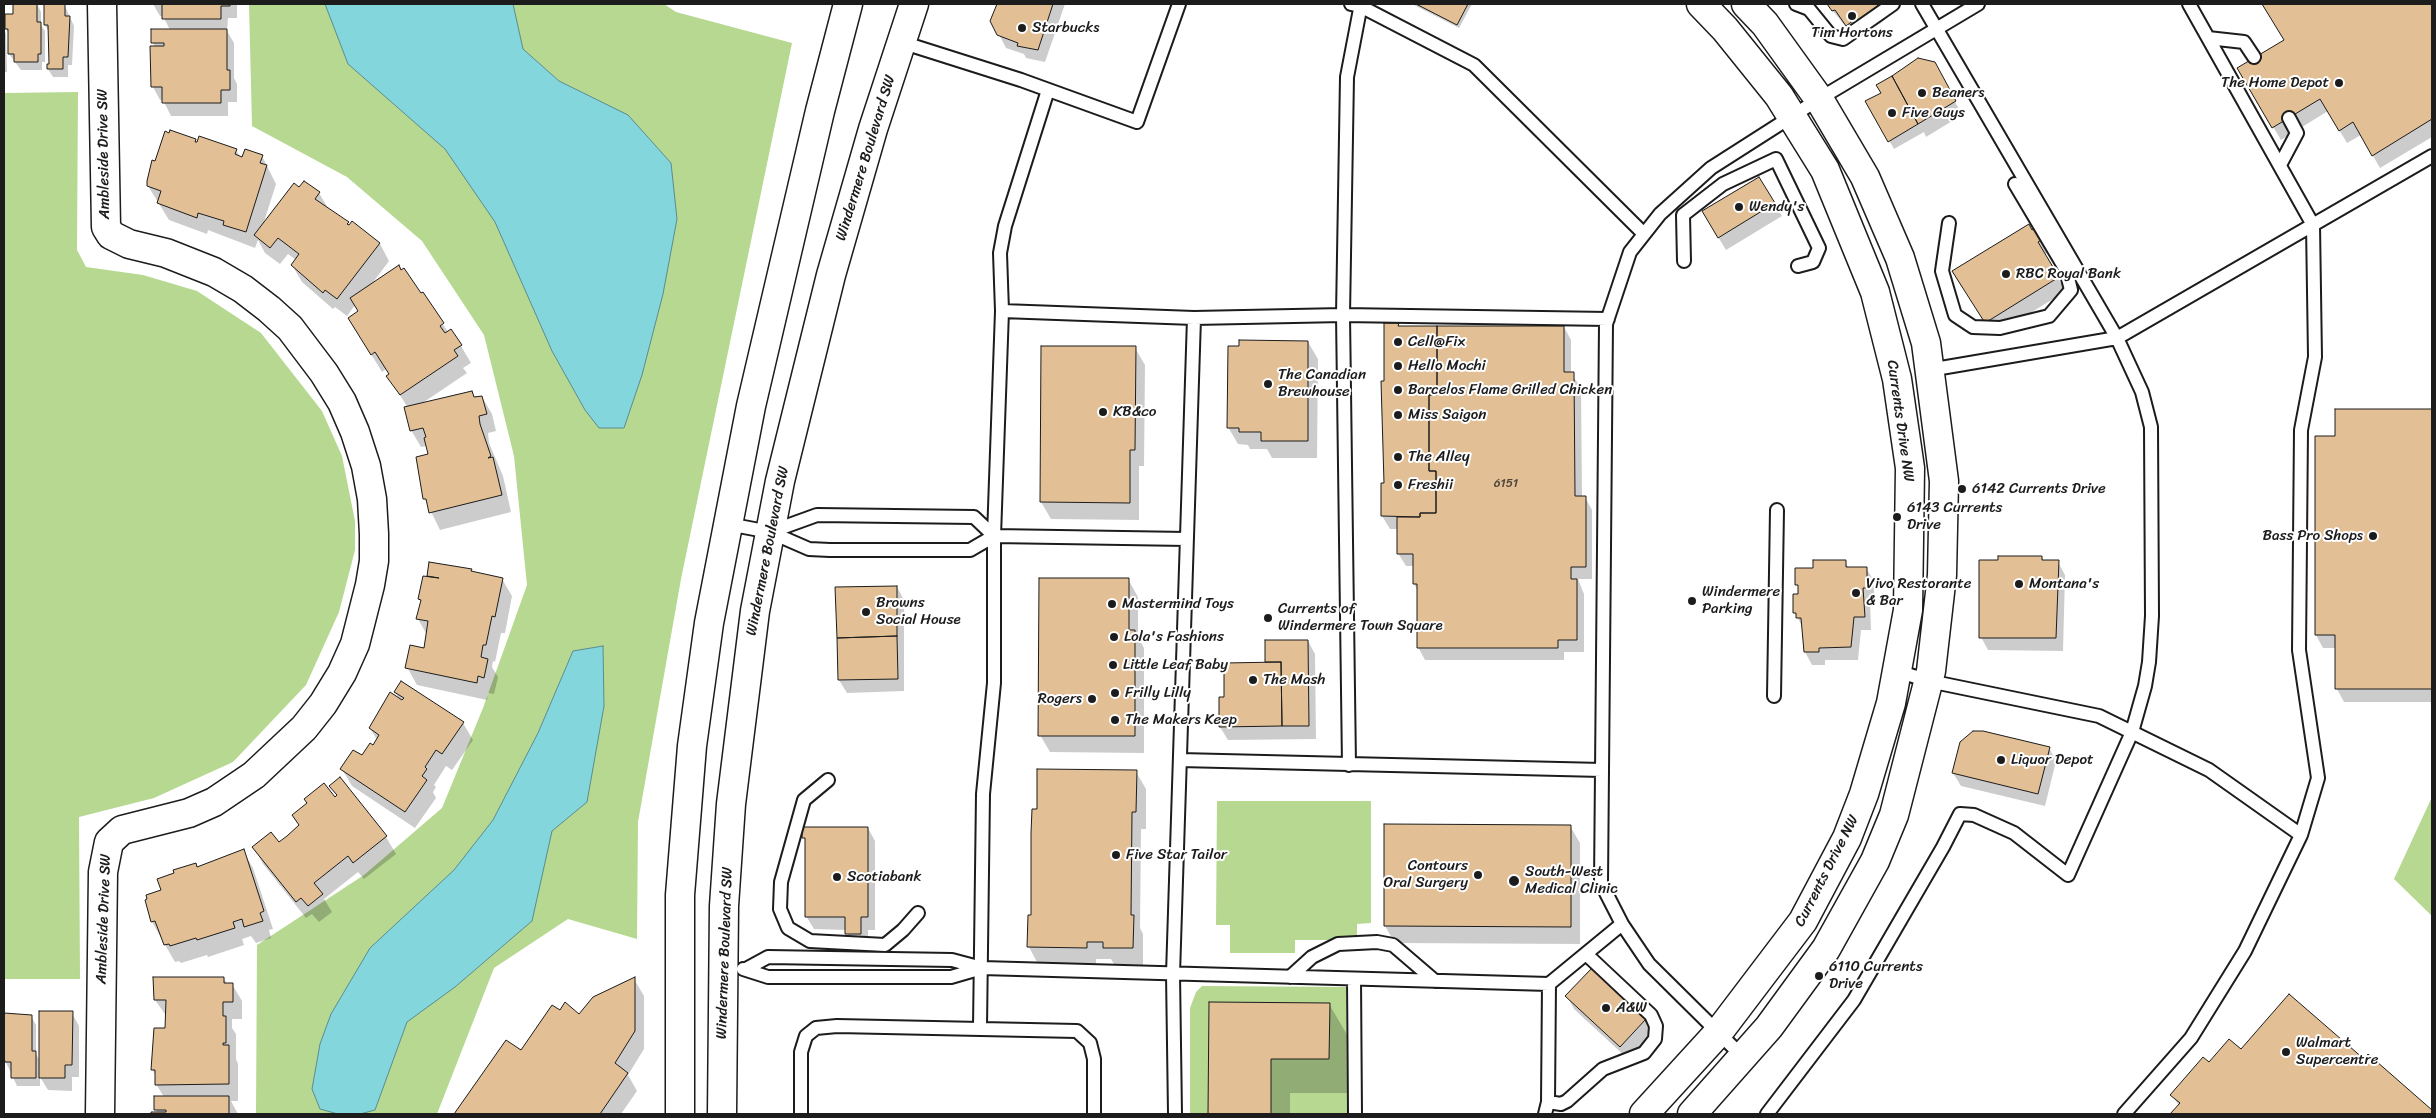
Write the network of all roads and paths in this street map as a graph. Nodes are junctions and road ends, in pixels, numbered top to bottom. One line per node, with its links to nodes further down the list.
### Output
1 (102, 4): 64 (street, Ambleside Drive SW)
2 (848, 4): 37 (street)
3 (914, 4): 16 (street, Windermere Boulevard SW)
4 (1179, 4): 18 (lane)
5 (1358, 4): 27 (lane); 31 (lane)
6 (1701, 4): 20 (street, Currents Drive NW)
7 (1746, 4): 19 (street)
8 (1796, 4): 13 (lane)
9 (1893, 4): 13 (lane)
10 (1922, 4): 14 (lane)
11 (1978, 4): 14 (lane)
12 (2189, 4): 15 (lane)
13 (1809, 6)
14 (1938, 28): 19 (lane); 34 (lane)
15 (2208, 38): 17 (lane); 23 (lane)
16 (901, 42): 18 (lane); 38 (street, Windermere Boulevard SW)
17 (2254, 57)
18 (1048, 90): 30 (lane)
19 (1819, 99): 20 (lane); 35 (street)
20 (1793, 118): 27 (lane); 41 (street, Currents Drive NW)
21 (2289, 118): 23 (lane)
22 (2432, 156): 26 (lane)
23 (2280, 166): 26 (lane)
24 (2014, 184): 25 (lane)
25 (1949, 223)
26 (2313, 225): 34 (lane); 49 (lane)
27 (1644, 234): 33 (lane)
28 (1684, 261): 29 (lane)
29 (1798, 266)
30 (1002, 311): 32 (lane); 39 (lane)
31 (1343, 315): 32 (lane); 33 (lane); 46 (lane)
32 (1194, 318): 40 (lane)
33 (1608, 318): 47 (lane)
34 (2117, 338): 35 (lane); 44 (lane)
35 (1929, 370): 42 (street)
36 (1777, 510): 43 (lane)
37 (728, 524): 38 (lane); 65 (street)
38 (770, 532): 39 (lane); 39 (lane); 54 (street, Windermere Boulevard SW)
39 (994, 536): 40 (lane); 53 (lane)
40 (1187, 539): 45 (lane)
41 (1897, 671): 42 (lane); 61 (street, Currents Drive NW)
42 (1929, 681): 44 (lane); 62 (street)
43 (1774, 696)
44 (2132, 732): 49 (lane); 73 (lane)
45 (1180, 760): 46 (lane); 55 (lane)
46 (1349, 765): 47 (lane)
47 (1602, 770): 51 (lane)
48 (828, 780): 50 (lane)
49 (2301, 835): 74 (lane)
50 (918, 912)
51 (1622, 924): 52 (lane); 61 (lane)
52 (1586, 954): 59 (lane); 63 (lane)
53 (982, 968): 54 (lane); 54 (lane); 55 (lane); 60 (lane)
54 (735, 969): 66 (street, Windermere Boulevard SW)
55 (1173, 974): 56 (lane); 69 (lane)
56 (1290, 977): 57 (lane); 58 (lane)
57 (1354, 979): 58 (lane); 70 (lane)
58 (1435, 981): 59 (lane)
59 (1550, 984): 63 (lane)
60 (980, 1027): 67 (lane); 68 (lane)
61 (1718, 1033): 62 (lane); 71 (street, Currents Drive NW)
62 (1743, 1057): 72 (street)
63 (1547, 1108)
64 (100, 1114)
65 (680, 1114)
66 (722, 1114)
67 (801, 1114)
68 (1094, 1114)
69 (1175, 1114)
70 (1355, 1114)
71 (1644, 1114)
72 (1692, 1114)
73 (1767, 1114)
74 (2124, 1114)

